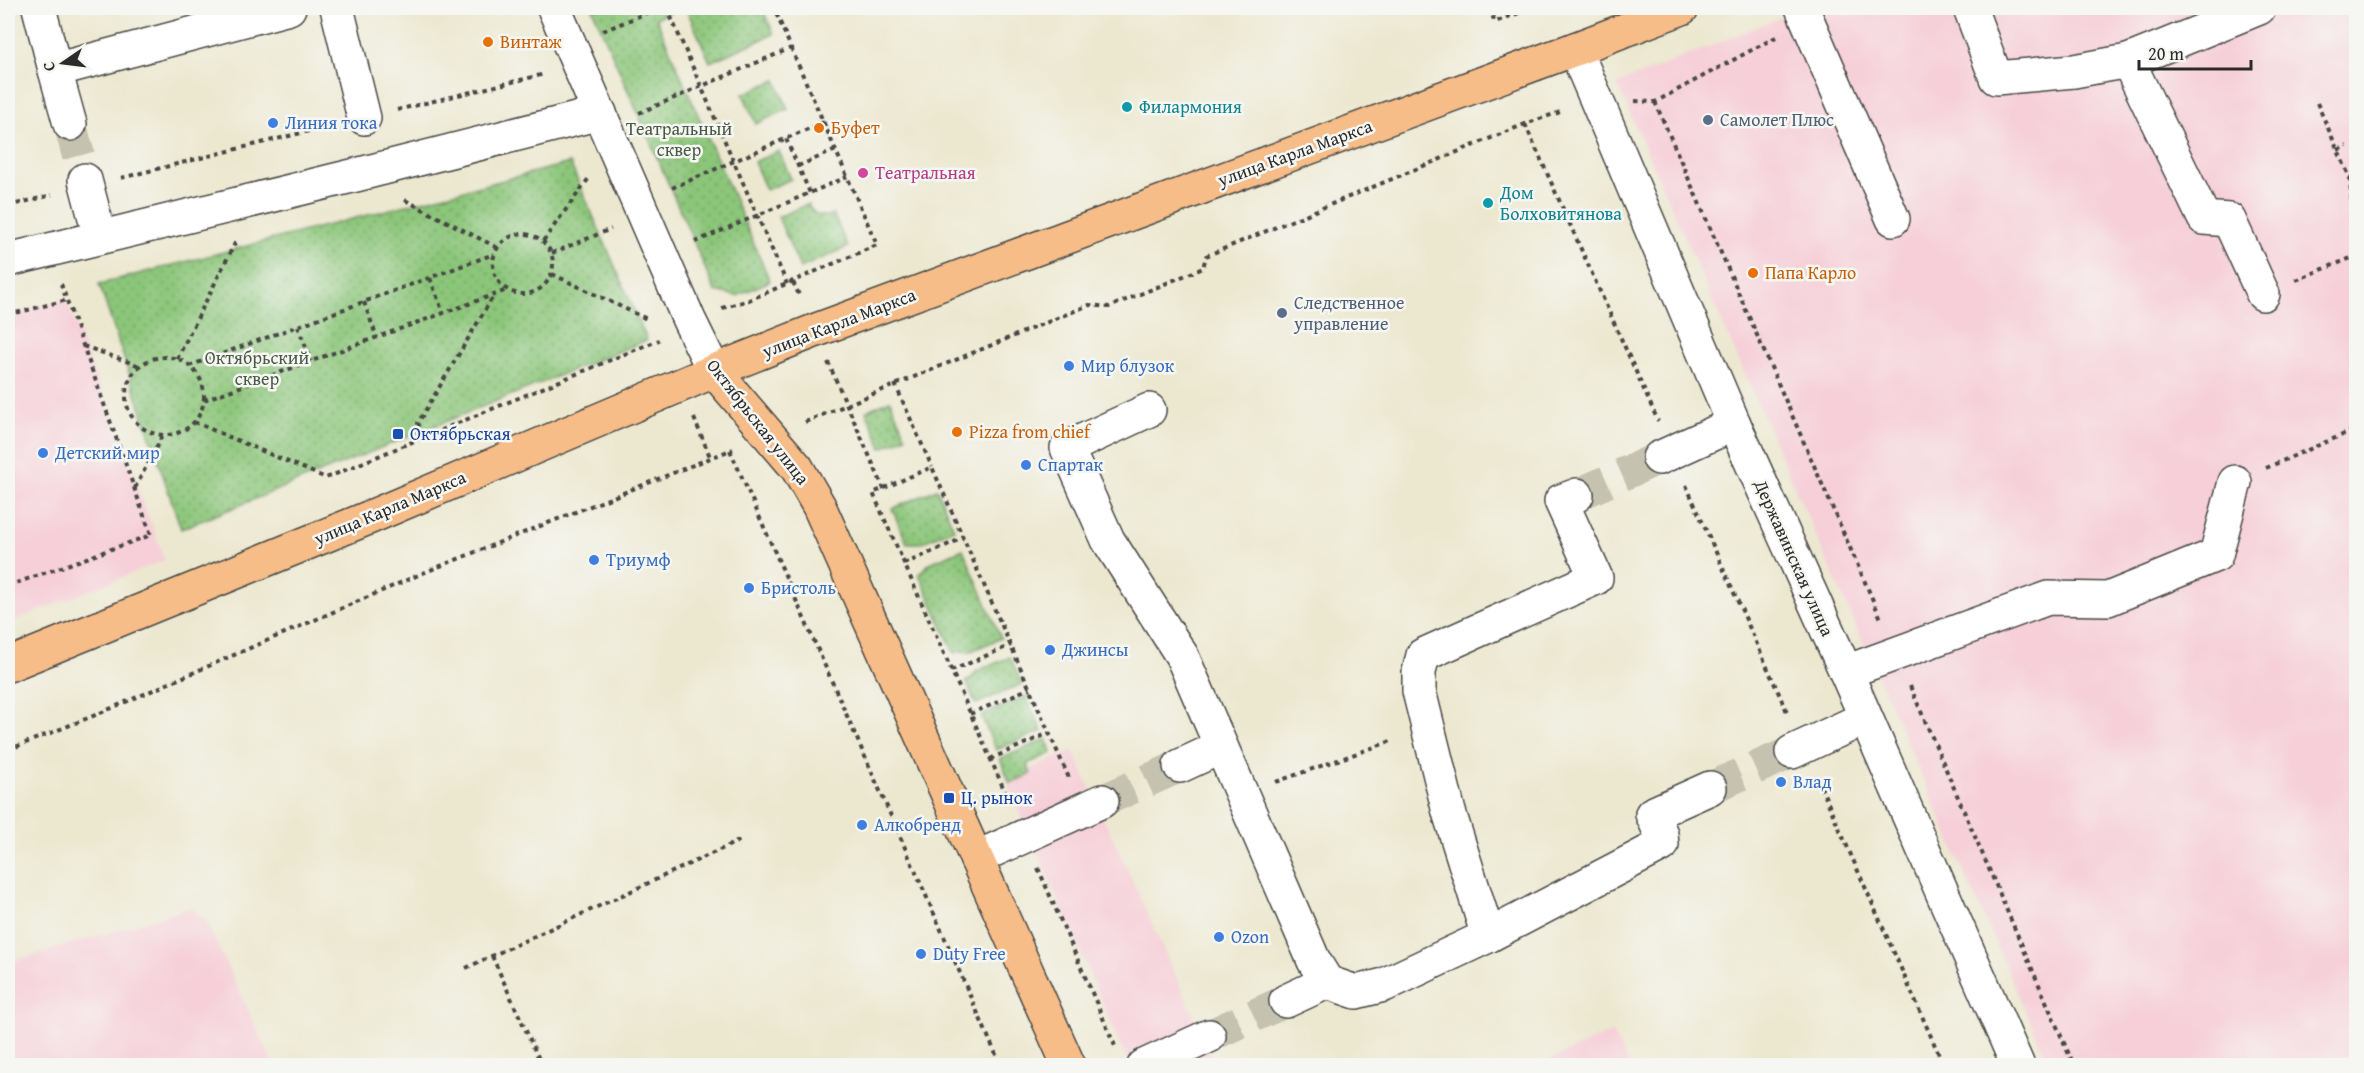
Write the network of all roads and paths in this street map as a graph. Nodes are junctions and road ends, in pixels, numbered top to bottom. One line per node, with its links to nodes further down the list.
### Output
1 (39, 8): 18 (street)
2 (288, 8): 18 (street)
3 (337, 8): 24 (street)
4 (555, 8): 25 (street, Октябрьская улица)
5 (658, 8): 14 (path)
6 (667, 8): 20 (path)
7 (774, 8): 15 (path)
8 (1489, 8): 9 (path)
9 (1532, 8)
10 (1682, 8): 16 (main road, улица Карла Маркса)
11 (1970, 8): 17 (street)
12 (2259, 8): 17 (street)
13 (1805, 14): 22 (path); 46 (street)
14 (602, 32)
15 (791, 48): 20 (path); 26 (path)
16 (1575, 49): 21 (street, Державинская улица); 79 (main road, улица Карла Маркса)
17 (2128, 61): 62 (street)
18 (55, 70): 27 (street)
19 (545, 74): 24 (path)
20 (700, 87): 25 (path); 33 (path)
21 (1597, 99): 22 (path); 28 (path); 85 (street, Державинская улица)
22 (1655, 102): 101 (path)
23 (2318, 103): 32 (path)
24 (364, 118): 40 (path)
25 (603, 120): 35 (street); 79 (street, Октябрьская улица)
26 (824, 122): 29 (path); 31 (path)
27 (70, 124)
28 (1525, 124): 80 (path); 91 (path)
29 (786, 139): 33 (path); 34 (path)
30 (2347, 146): 32 (path)
31 (836, 150): 34 (path); 38 (path)
32 (2338, 150): 39 (path)
33 (733, 162): 41 (path); 45 (path)
34 (798, 166): 42 (path)
35 (356, 175): 43 (street); 52 (path)
36 (2356, 175): 39 (path)
37 (589, 177): 50 (path)
38 (847, 177): 42 (path); 60 (path)
39 (2350, 178): 48 (path)
40 (86, 183): 44 (path); 49 (street)
41 (672, 188)
42 (810, 193): 45 (path)
43 (229, 205): 49 (street); 74 (path)
44 (8, 206)
45 (757, 216): 51 (path); 60 (path)
46 (1893, 219)
47 (612, 229): 54 (path)
48 (2356, 234)
49 (100, 237): 53 (street)
50 (543, 241): 52 (path); 54 (path)
51 (695, 242)
52 (498, 248): 55 (path)
53 (48, 250): 57 (street); 64 (path)
54 (552, 253): 58 (path)
55 (494, 254): 59 (path); 61 (path)
56 (2356, 256): 62 (path)
57 (8, 260)
58 (552, 274): 61 (path); 69 (path)
59 (430, 278): 65 (path); 67 (path)
60 (787, 284): 66 (path)
61 (507, 290): 63 (path)
62 (2263, 294)
63 (494, 295): 67 (path); 89 (path)
64 (67, 300): 68 (path); 73 (path)
65 (364, 302): 70 (path); 71 (path)
66 (724, 307)
67 (443, 313): 71 (path)
68 (8, 315)
69 (652, 322)
70 (298, 326): 75 (path); 77 (path)
71 (377, 338): 75 (path)
72 (660, 340): 89 (path)
73 (83, 346): 76 (path); 94 (path)
74 (177, 359): 76 (path); 77 (path)
75 (311, 361): 81 (path)
76 (140, 366): 87 (path)
77 (189, 366): 81 (path)
78 (830, 367): 82 (path)
79 (714, 371): 88 (main road, Октябрьская улица); 102 (main road, улица Карла Маркса)
80 (895, 384): 82 (path); 92 (path)
81 (204, 400): 84 (path)
82 (847, 406): 88 (path); 95 (path)
83 (1149, 410): 110 (street)
84 (194, 422): 87 (path); 89 (path)
85 (1734, 424): 91 (street); 104 (street, Державинская улица)
86 (2356, 429): 93 (path)
87 (163, 434): 94 (path)
88 (770, 435): 90 (path); 120 (main road, Октябрьская улица)
89 (424, 437)
90 (730, 450): 112 (path); 129 (path)
91 (1666, 455): 111 (path)
92 (932, 467): 95 (path); 97 (path)
93 (2235, 482): 101 (street)
94 (134, 489): 99 (path)
95 (884, 489): 98 (path)
96 (1576, 495): 108 (street)
97 (963, 538): 98 (path); 100 (path)
98 (904, 564): 103 (path)
99 (8, 586)
100 (1011, 645): 103 (path); 105 (path)
101 (1896, 654): 104 (street); 133 (path)
102 (8, 665)
103 (951, 671): 106 (path)
104 (1846, 672): 107 (street, Державинская улица)
105 (1030, 688): 106 (path); 109 (path)
106 (970, 714): 113 (path)
107 (1865, 718): 111 (street); 132 (street, Державинская улица)
108 (1428, 728): 116 (path); 121 (street)
109 (1049, 733): 113 (path); 117 (path)
110 (1221, 747): 114 (street); 116 (street)
111 (1797, 749): 131 (path)
112 (8, 750)
113 (990, 759): 118 (path)
114 (1180, 766)
115 (1710, 788): 121 (street)
116 (1242, 794): 124 (street)
117 (1092, 805): 118 (street)
118 (1024, 836): 120 (street); 127 (path)
119 (742, 839): 122 (path)
120 (976, 858): 130 (main road, Октябрьская улица)
121 (1488, 936): 124 (street)
122 (492, 956): 123 (path); 128 (path)
123 (466, 968)
124 (1327, 982): 125 (street)
125 (1286, 1001)
126 (1209, 1036): 127 (street)
127 (1131, 1060)
128 (542, 1065)
129 (1001, 1065)
130 (1069, 1065)
131 (1944, 1065)
132 (2018, 1065)
133 (2074, 1065)

